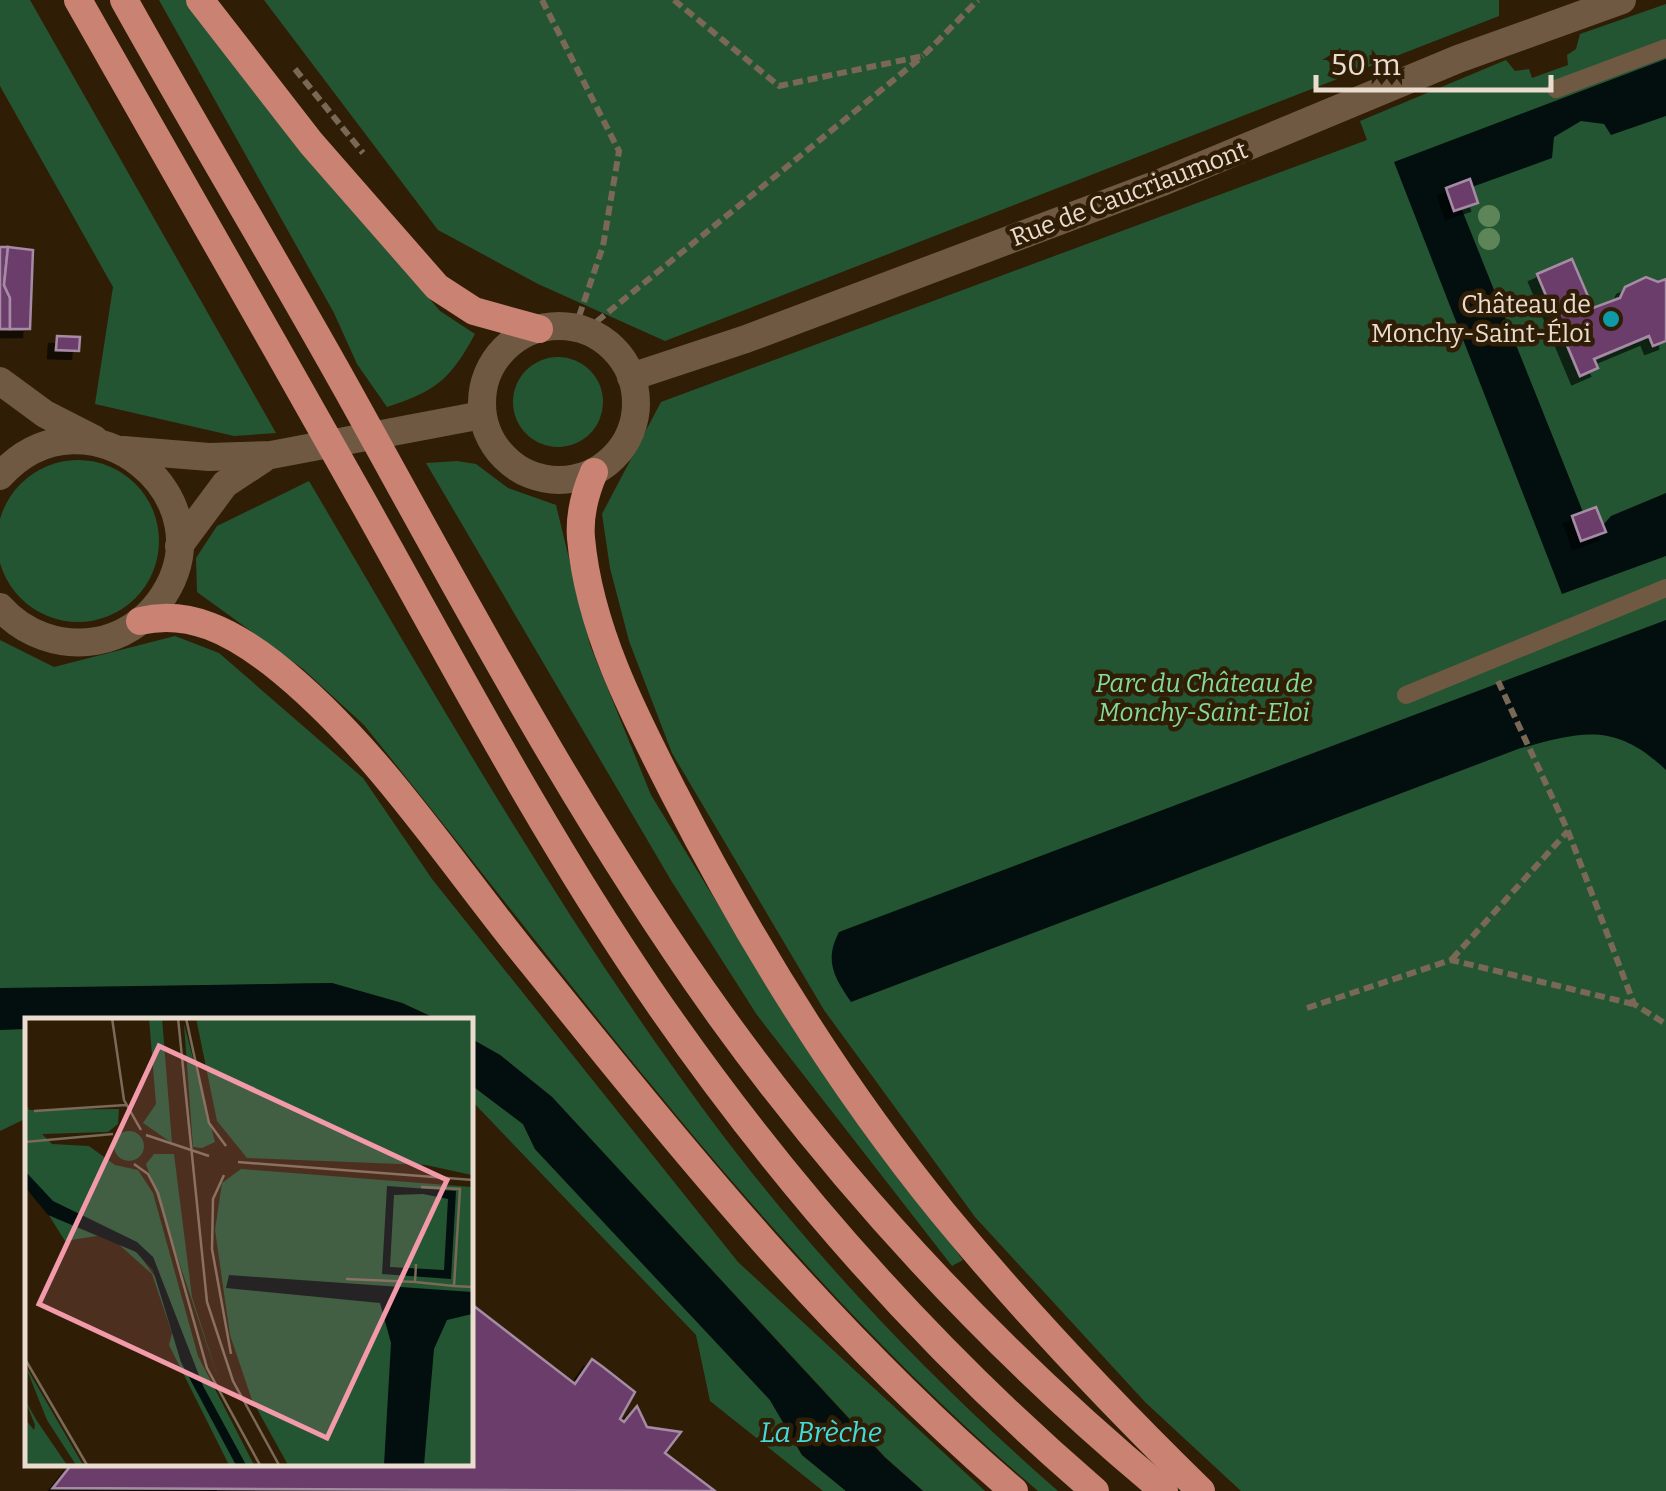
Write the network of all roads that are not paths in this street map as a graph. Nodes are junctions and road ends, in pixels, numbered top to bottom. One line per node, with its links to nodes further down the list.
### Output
1 (78, 0): 21 (highway)
2 (124, 0): 22 (highway)
3 (200, 0): 7 (highway)
4 (1622, 0): 8 (street, Rue de Caucriaumont)
5 (1666, 48): 6 (lane)
6 (1556, 89)
7 (539, 329): 8 (street); 10 (street)
8 (631, 377): 13 (street)
9 (0, 381): 11 (street)
10 (482, 415): 12 (street); 13 (street)
11 (110, 446): 12 (street); 14 (street); 15 (street)
12 (271, 455): 15 (street)
13 (594, 472): 23 (highway)
14 (0, 476)
15 (179, 546): 18 (street)
16 (1666, 588): 19 (lane)
17 (0, 607): 18 (street)
18 (140, 621): 20 (highway)
19 (1406, 695)
20 (1014, 1491)
21 (1095, 1491)
22 (1164, 1491)
23 (1201, 1491)

